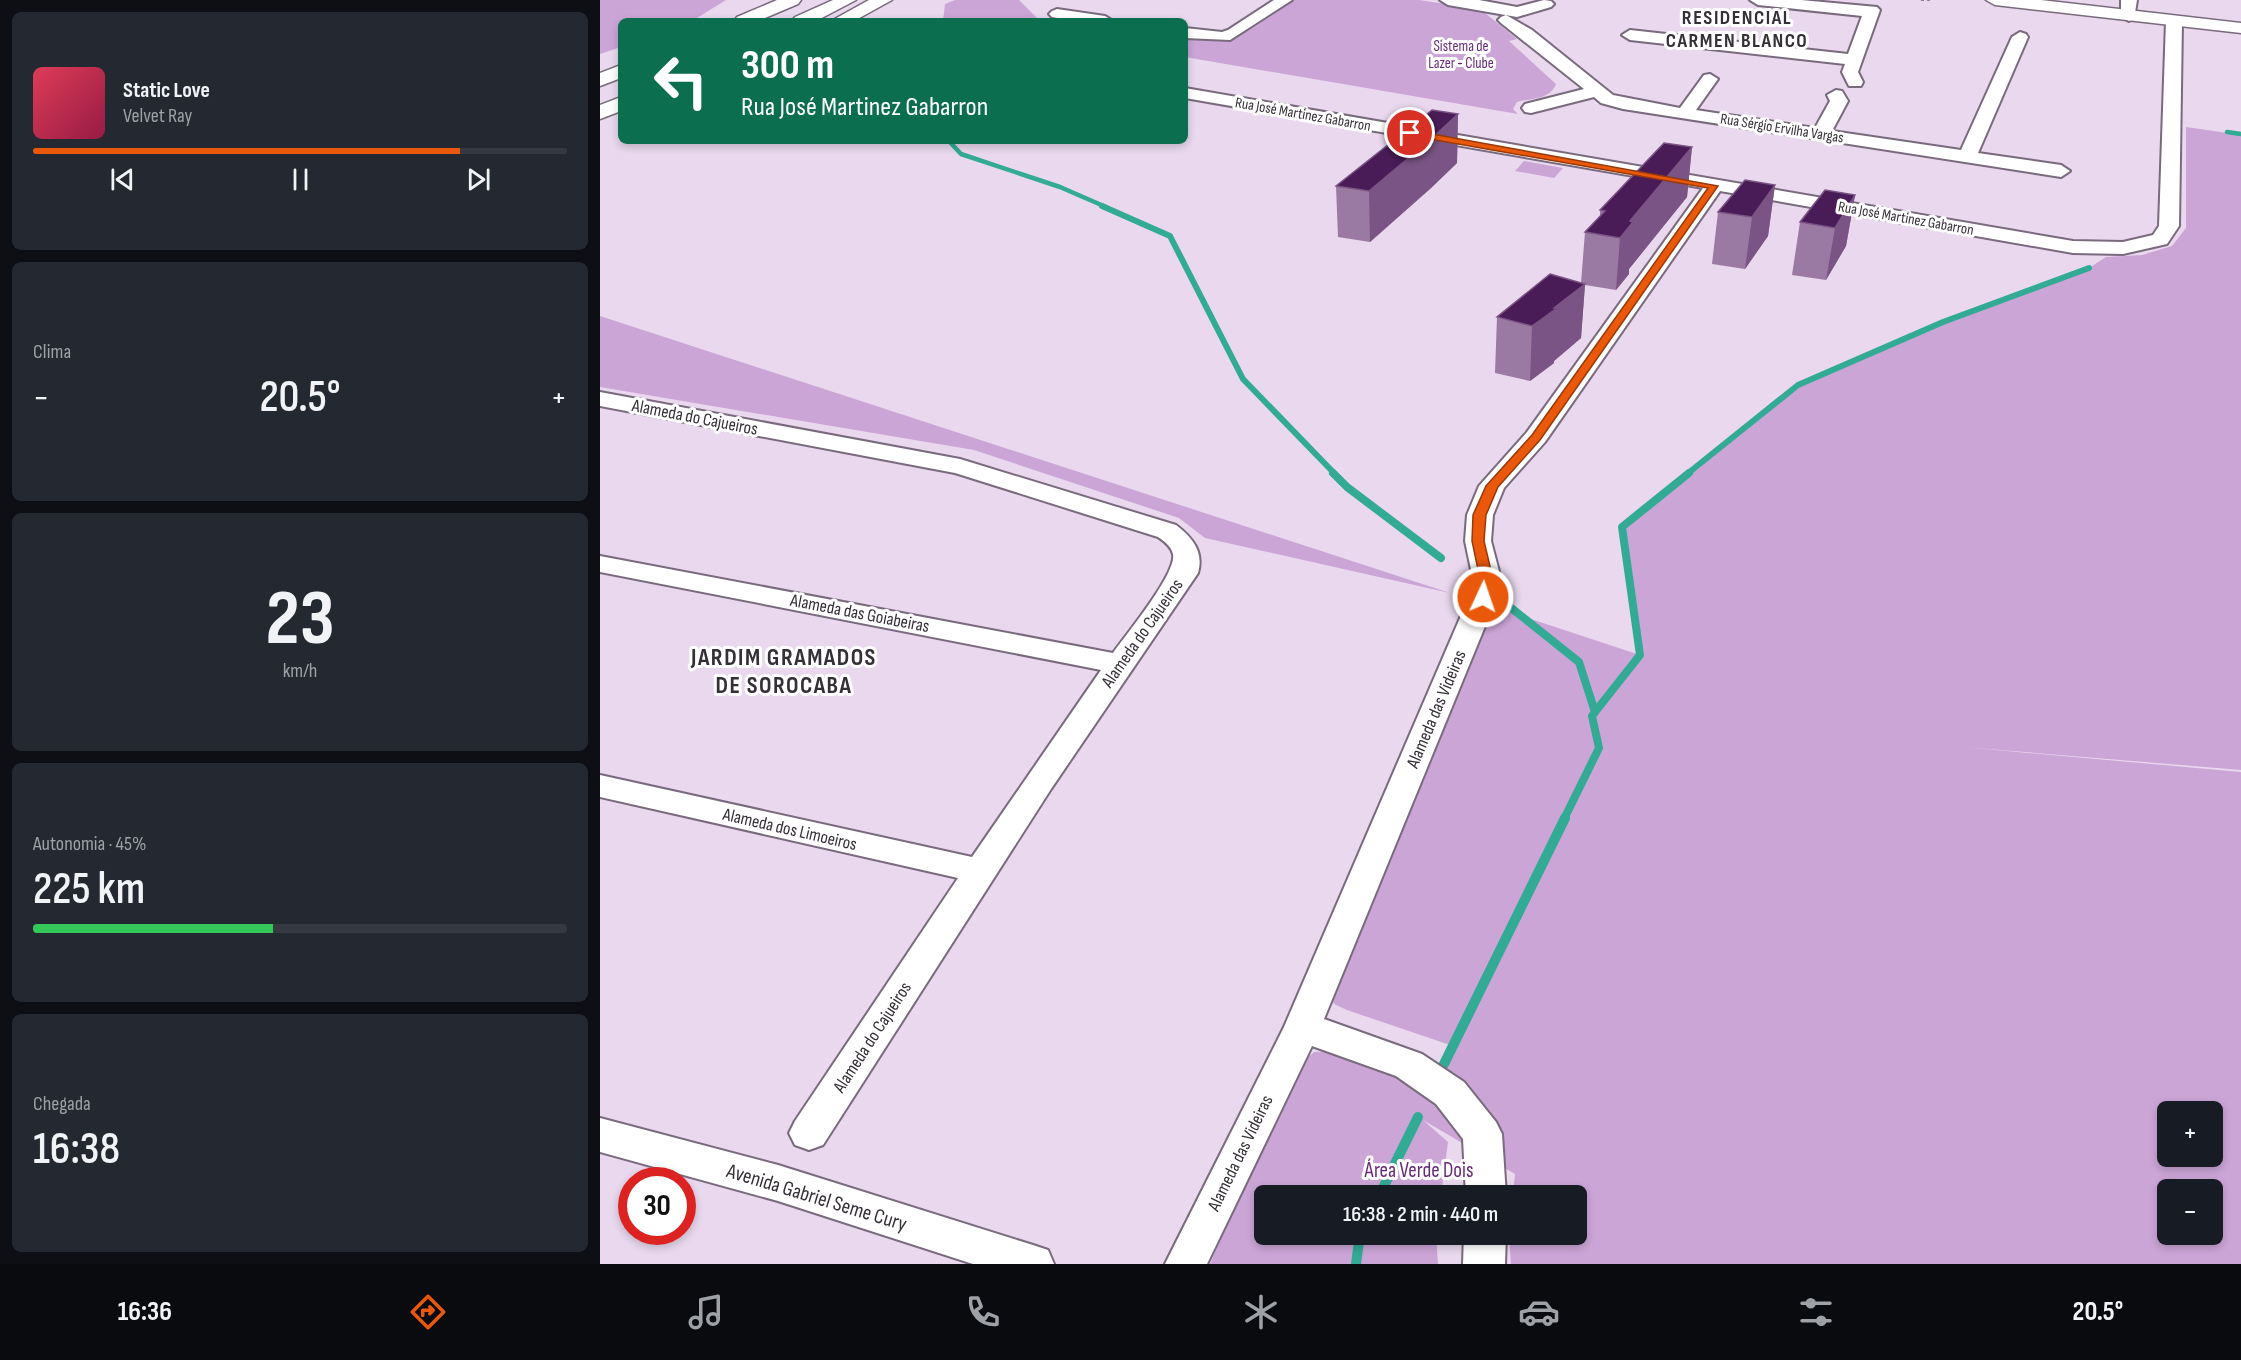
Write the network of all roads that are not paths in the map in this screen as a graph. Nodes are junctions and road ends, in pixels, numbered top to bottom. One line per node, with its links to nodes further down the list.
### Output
1 (775, 0): 13 (main road)
2 (792, 0): 14 (main road)
3 (825, 0): 15 (main road)
4 (847, 0): 16 (main road)
5 (883, 0): 17 (main road)
6 (1281, 0): 22 (street)
7 (1448, 0): 19 (street, Rua Sérgio Ervilha Vargas)
8 (1758, 0): 25 (street)
9 (1995, 0): 11 (main road)
10 (1549, 2): 19 (street)
11 (2129, 8): 20 (main road)
12 (1057, 14): 18 (street)
13 (746, 18)
14 (748, 18)
15 (786, 18)
16 (808, 18)
17 (846, 18)
18 (1084, 18)
19 (1514, 20): 31 (street, Rua Sérgio Ervilha Vargas)
20 (2174, 21): 21 (main road); 46 (street, Rua José Martinez Gabarron)
21 (2241, 28)
22 (1188, 33)
23 (1630, 35): 25 (street)
24 (2020, 37): 44 (street)
25 (1855, 60): 29 (street)
26 (618, 72): 28 (main road)
27 (1710, 79): 40 (street)
28 (600, 80)
29 (1855, 82)
30 (618, 88): 34 (main road)
31 (1597, 91): 38 (street); 40 (street, Rua Sérgio Ervilha Vargas)
32 (618, 94): 36 (main road)
33 (1188, 94): 46 (street, Rua José Martinez Gabarron)
34 (600, 95)
35 (1836, 95): 43 (street)
36 (600, 102)
37 (618, 104): 39 (main road)
38 (1532, 108)
39 (600, 113)
40 (1685, 113): 43 (street, Rua Sérgio Ervilha Vargas)
41 (618, 124): 42 (main road)
42 (600, 132)
43 (1821, 134): 44 (street, Rua Sérgio Ervilha Vargas)
44 (1967, 158): 45 (street, Rua Sérgio Ervilha Vargas)
45 (2061, 171)
46 (1714, 186): 52 (street, Alameda das Videiras)
47 (600, 399): 49 (street, Alameda do Cajueiros)
48 (600, 564): 49 (street, Alameda das Goiabeiras)
49 (1119, 664): 51 (street, Alameda do Cajueiros)
50 (600, 786): 51 (street, Alameda dos Limoeiros)
51 (980, 871): 53 (street, Alameda do Cajueiros)
52 (1302, 1027): 55 (street); 58 (street, Alameda das Videiras)
53 (809, 1133)
54 (600, 1135): 57 (street, Avenida Gabriel Seme Cury)
55 (1485, 1185)
56 (1485, 1245): 59 (street)
57 (1033, 1264)
58 (1186, 1264)
59 (1484, 1264)

